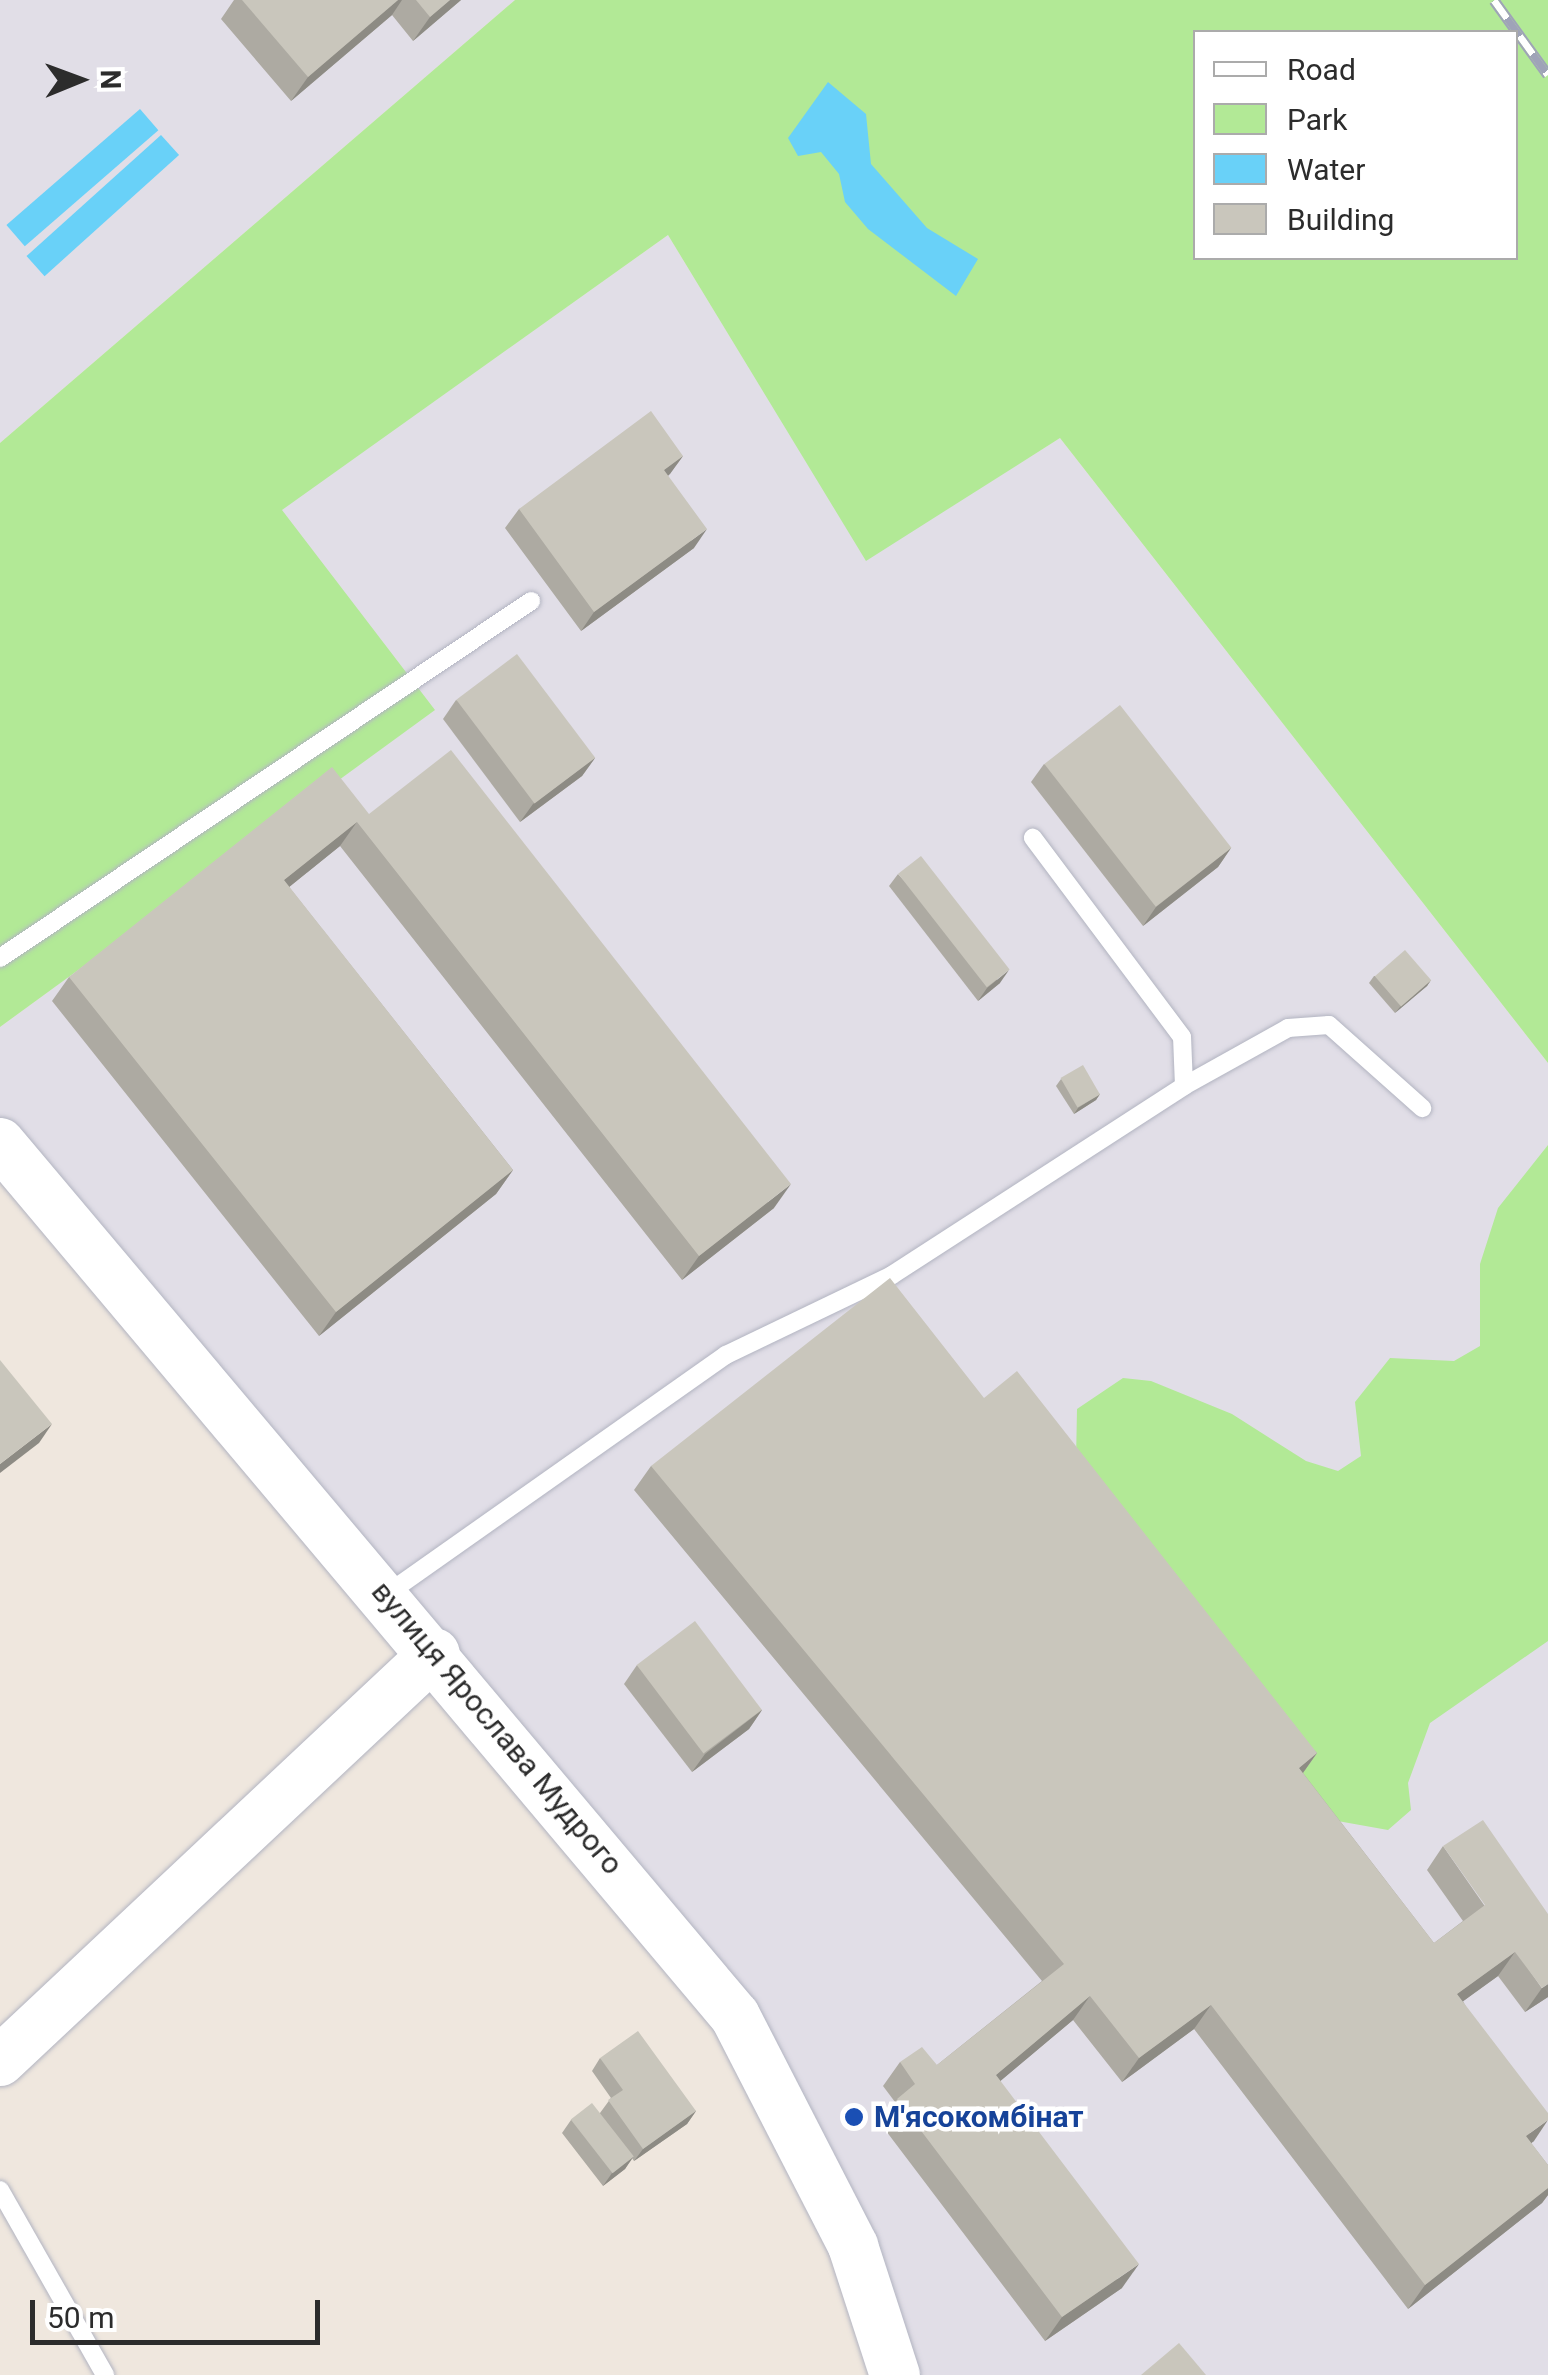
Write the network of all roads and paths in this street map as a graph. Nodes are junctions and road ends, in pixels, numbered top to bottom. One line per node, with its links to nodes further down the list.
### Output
1 (530, 601): 3 (lane)
2 (1033, 838): 4 (lane)
3 (0, 958)
4 (1184, 1086): 5 (lane); 7 (lane)
5 (1422, 1108)
6 (0, 1143): 7 (main road, вулиця Ярослава Мудрого)
7 (386, 1594): 8 (main road, вулиця Ярослава Мудрого)
8 (435, 1653): 9 (main road); 12 (main road, вулиця Ярослава Мудрого)
9 (0, 2061)
10 (0, 2190): 11 (lane)
11 (105, 2375)
12 (895, 2375)

